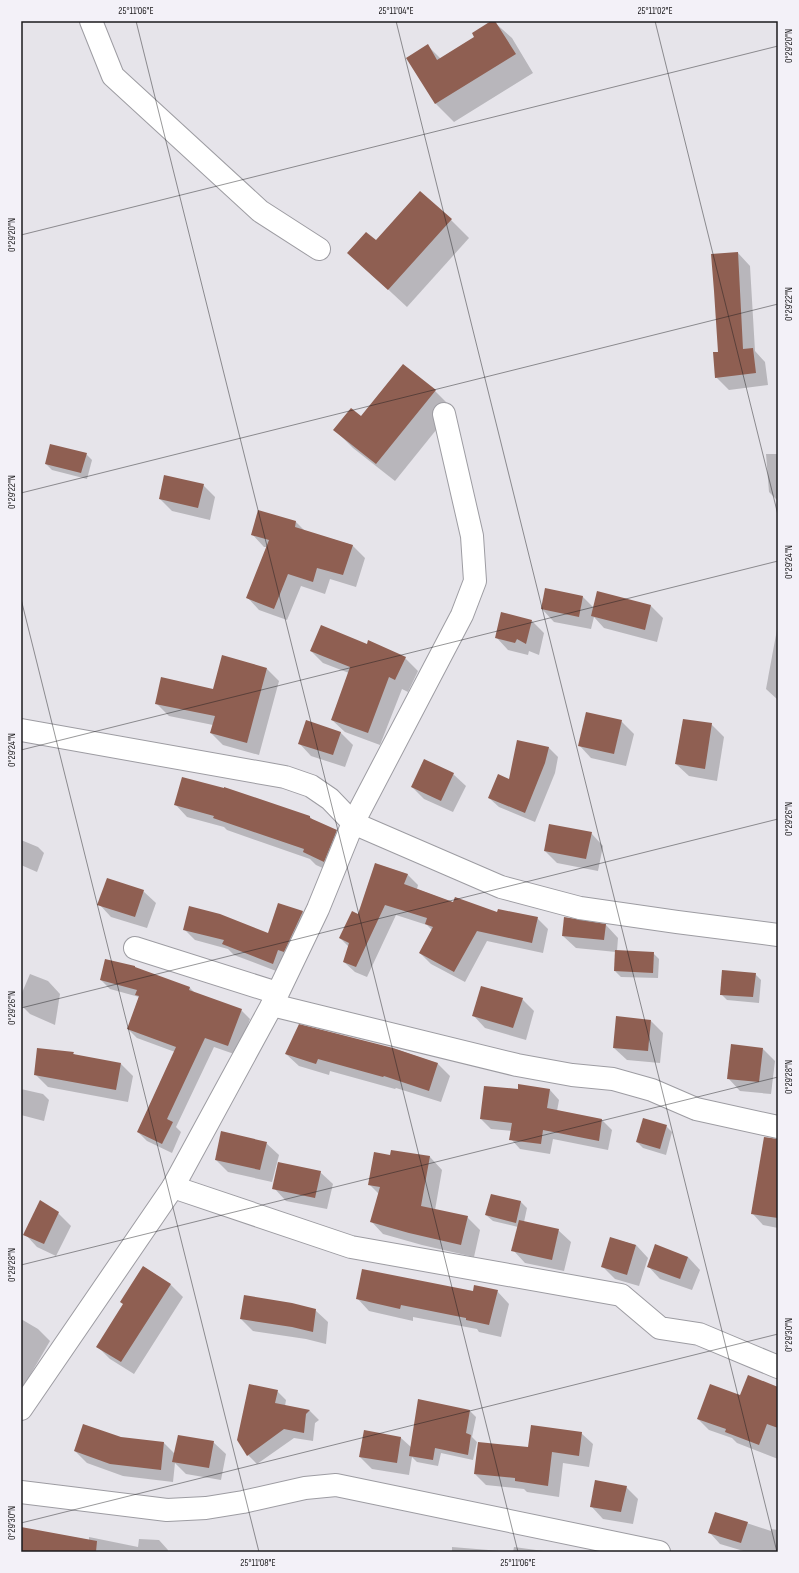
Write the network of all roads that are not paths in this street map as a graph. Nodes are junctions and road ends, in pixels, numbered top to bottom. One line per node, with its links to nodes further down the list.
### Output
1 (91, 21): 2 (street)
2 (319, 249)
3 (444, 414): 5 (street)
4 (21, 730): 5 (street)
5 (354, 823): 6 (street); 8 (street)
6 (778, 935)
7 (135, 948): 8 (street)
8 (274, 999): 9 (street); 10 (street)
9 (778, 1127)
10 (173, 1187): 11 (street); 12 (street)
11 (778, 1367)
12 (21, 1409)
13 (21, 1492): 14 (street)
14 (659, 1552)

